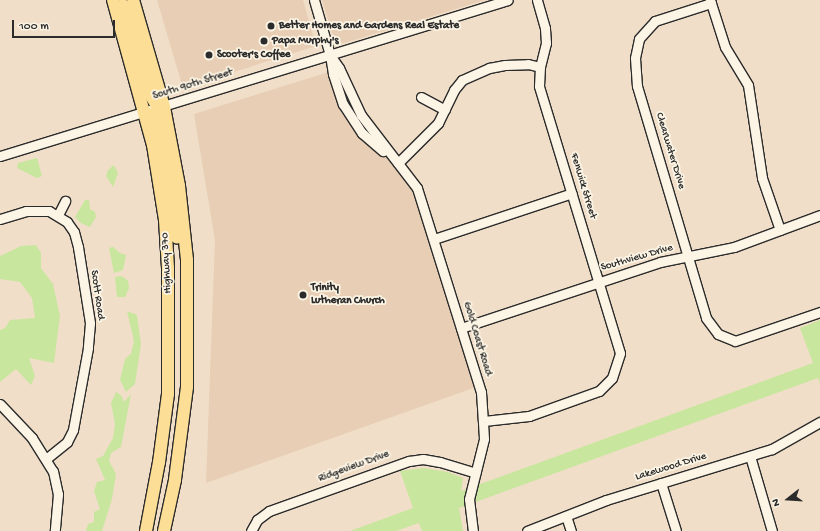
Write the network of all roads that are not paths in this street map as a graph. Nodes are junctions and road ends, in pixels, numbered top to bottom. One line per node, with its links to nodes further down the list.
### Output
1 (113, 0): 13 (highway, Highway 370)
2 (121, 0): 11 (highway)
3 (133, 0): 11 (highway, Highway 370)
4 (314, 0): 8 (street, Gold Coast Road)
5 (508, 0): 8 (street, South 90th Street)
6 (536, 0): 9 (street, Fenwick Street)
7 (711, 1): 21 (street); 23 (street, Clearwater Drive)
8 (330, 55): 11 (street, South 90th Street); 15 (street, Gold Coast Road)
9 (540, 67): 12 (street); 16 (street, Fenwick Street)
10 (422, 98): 12 (street)
11 (161, 108): 13 (street, South 90th Street); 25 (highway, Highway 370)
12 (445, 110): 15 (street)
13 (145, 112): 14 (street, South 90th Street); 25 (highway); 37 (highway, Highway 370)
14 (0, 156)
15 (398, 163): 22 (street, Gold Coast Road)
16 (572, 193): 22 (street); 24 (street, Fenwick Street)
17 (65, 202): 18 (street)
18 (58, 215): 20 (street); 32 (street, Scott Road)
19 (820, 215): 21 (street, Southview Drive)
20 (0, 219)
21 (780, 230): 23 (street, Southview Drive)
22 (434, 239): 27 (street, Gold Coast Road)
23 (688, 256): 24 (street, Southview Drive); 26 (street, Clearwater Drive)
24 (600, 281): 27 (street, Southview Drive); 29 (street, Fenwick Street)
25 (188, 307): 38 (highway, Highway 370)
26 (820, 312)
27 (461, 328): 29 (street, Gold Coast Road)
28 (0, 404): 32 (street)
29 (484, 421): 33 (street, Gold Coast Road)
30 (820, 422): 31 (street, Lakewood Drive)
31 (750, 456): 34 (street, Lakewood Drive); 44 (street)
32 (47, 458): 36 (street)
33 (475, 473): 39 (street, Ridgeview Drive); 40 (street, Gold Coast Road)
34 (662, 483): 35 (street, Lakewood Drive); 43 (street)
35 (566, 516): 41 (street, Lakewood Drive); 42 (street)
36 (56, 531)
37 (146, 531)
38 (164, 531)
39 (251, 531)
40 (473, 531)
41 (528, 531)
42 (571, 531)
43 (676, 531)
44 (772, 531)

